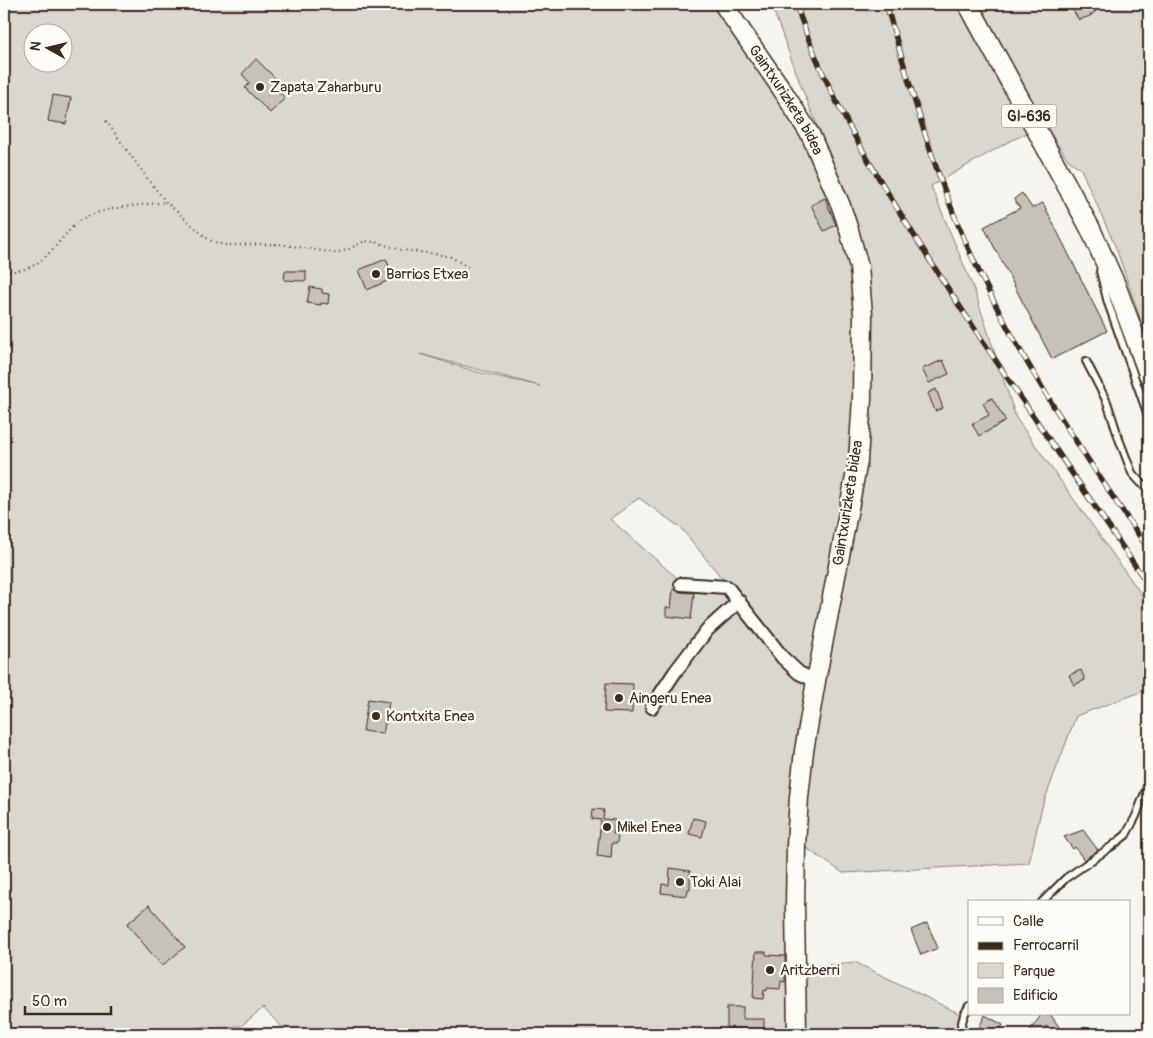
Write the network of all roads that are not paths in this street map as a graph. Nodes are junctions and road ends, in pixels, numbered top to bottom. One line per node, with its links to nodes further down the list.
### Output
1 (723, 4): 10 (main road, Gaintxurizketa bidea)
2 (968, 4): 3 (main road, GI-636)
3 (1090, 228): 5 (main road, GI-636); 6 (lane)
4 (1086, 361): 7 (lane)
5 (1149, 375)
6 (1149, 418)
7 (1149, 488)
8 (681, 584): 9 (street)
9 (739, 601): 10 (street); 11 (street)
10 (816, 681): 15 (main road, Gaintxurizketa bidea)
11 (652, 707)
12 (1149, 782): 13 (lane)
13 (1044, 900)
14 (968, 1008): 16 (lane)
15 (797, 1034)
16 (960, 1034)

